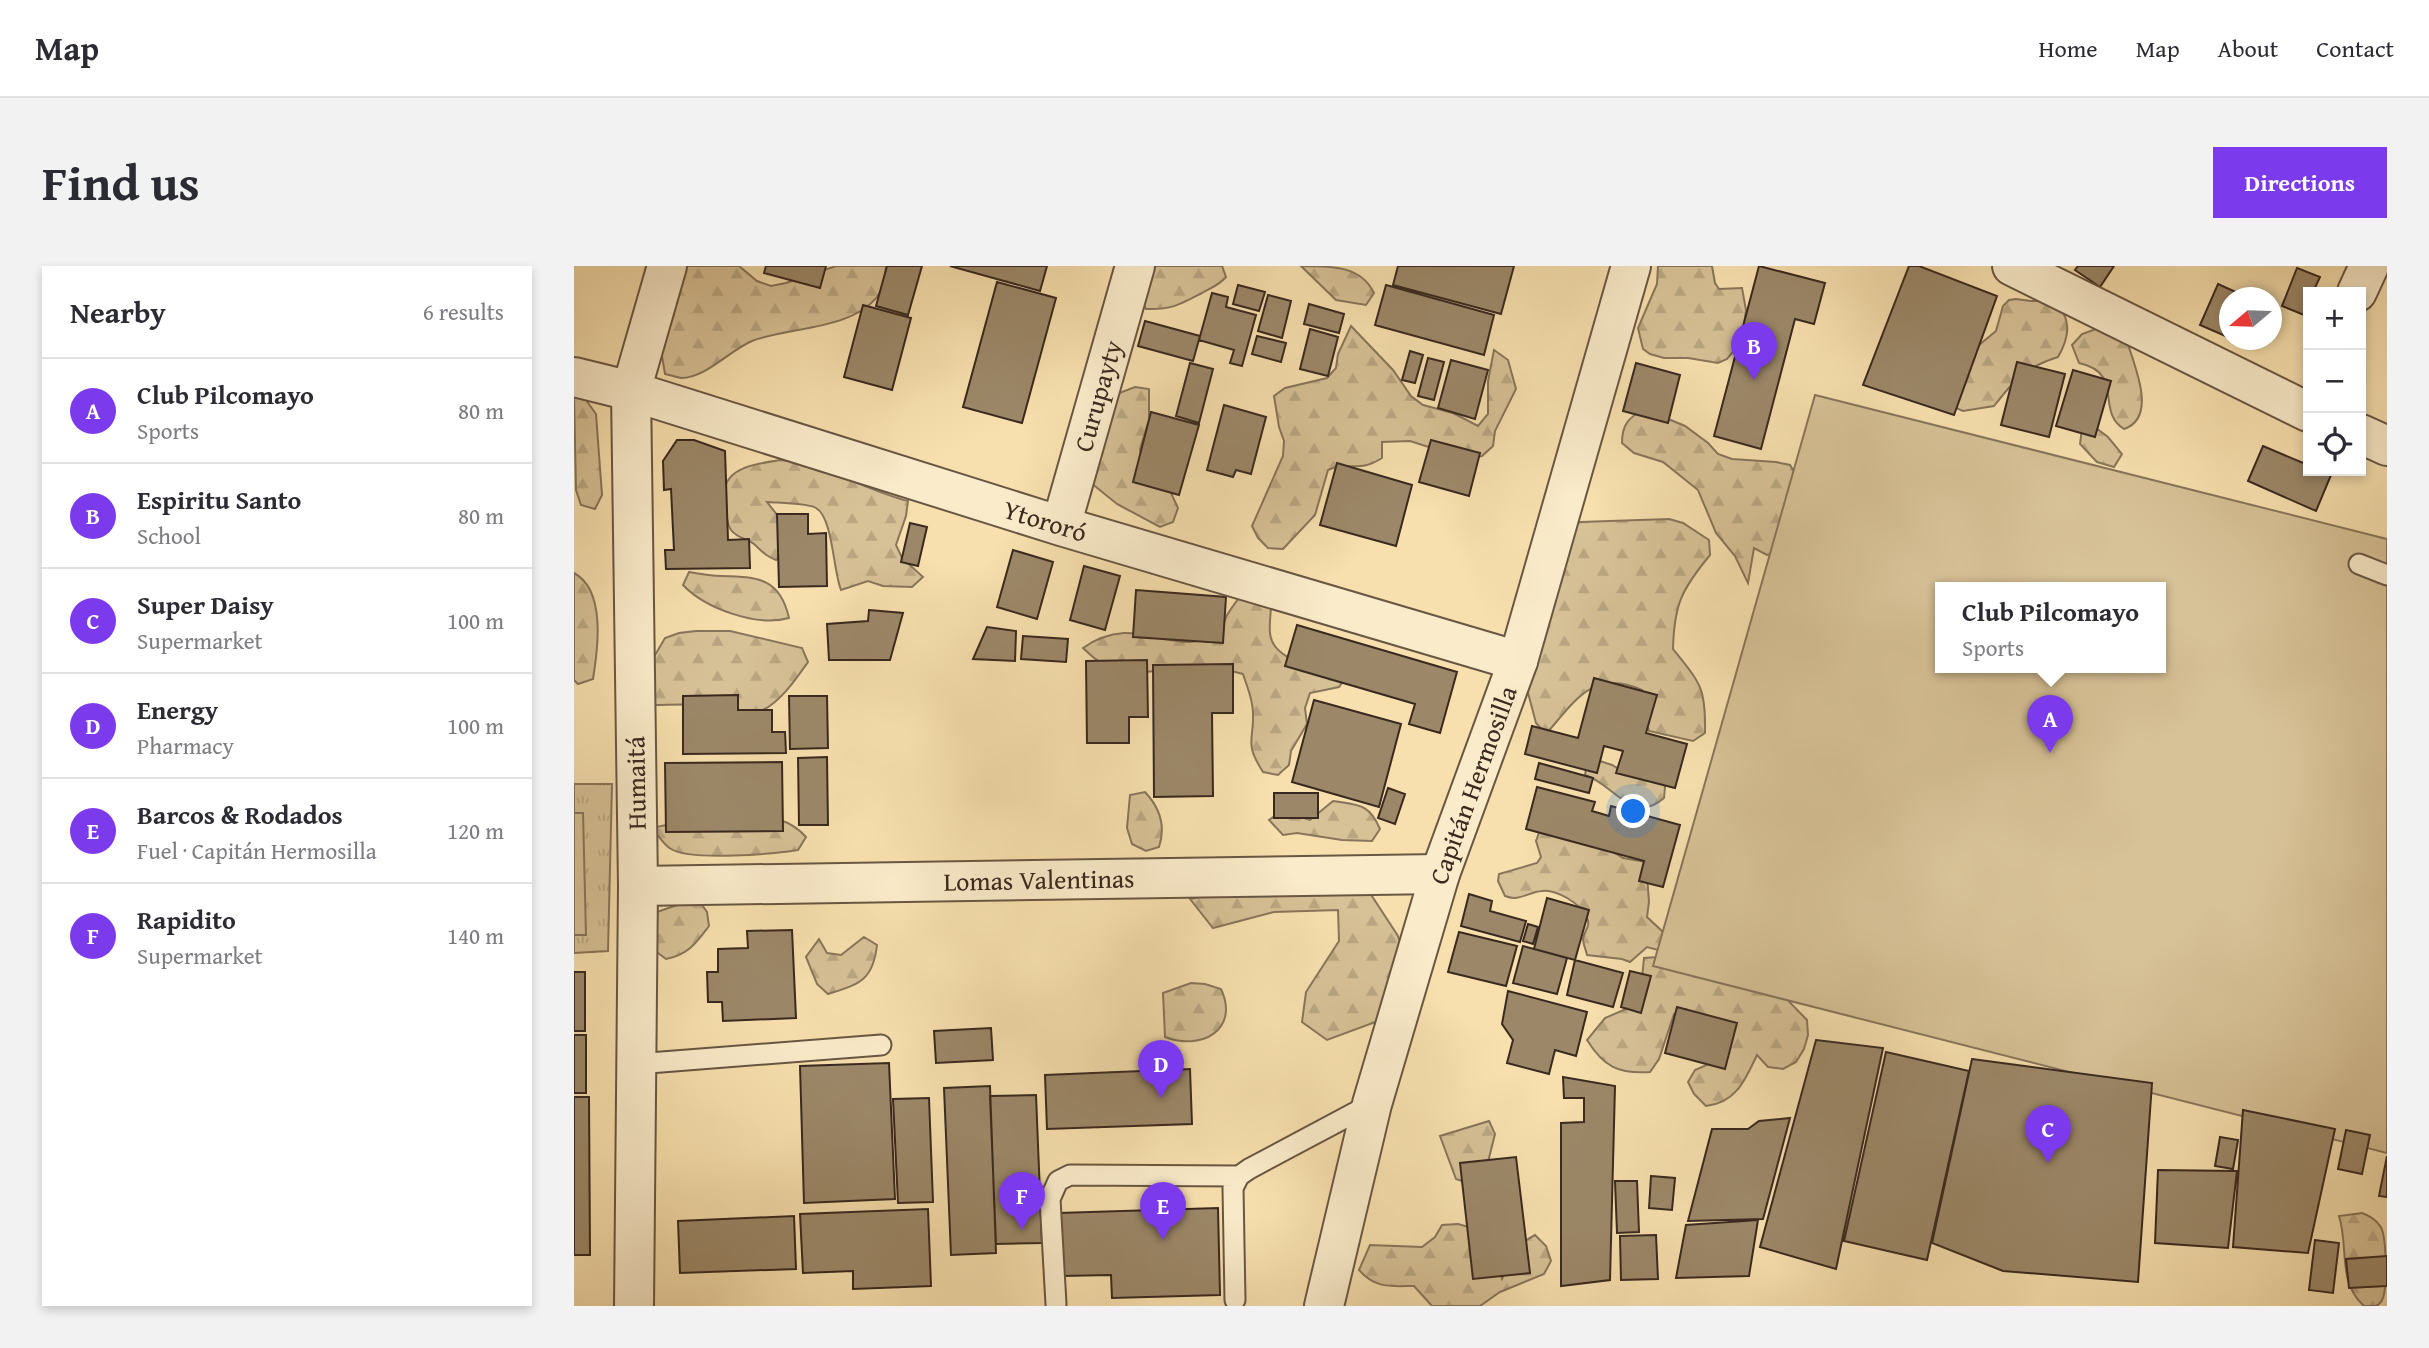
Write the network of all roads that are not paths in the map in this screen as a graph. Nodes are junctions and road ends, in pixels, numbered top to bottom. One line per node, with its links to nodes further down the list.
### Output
1 (667, 266): 8 (street, Humaitá)
2 (1135, 266): 12 (street, Curupayty)
3 (1631, 266): 15 (street, Capitán Hermosilla)
4 (2369, 266): 6 (street)
5 (2025, 268): 9 (street)
6 (2359, 287)
7 (574, 377): 8 (street, Ytororó)
8 (631, 391): 12 (street, Ytororó); 17 (street, Humaitá)
9 (2303, 405)
10 (2366, 436): 11 (street)
11 (2387, 446)
12 (1061, 526): 15 (street, Ytororó)
13 (2359, 564): 14 (lane)
14 (2387, 575)
15 (1518, 661): 16 (street, Capitán Hermosilla)
16 (1440, 874): 17 (street, Lomas Valentinas); 20 (street, Capitán Hermosilla)
17 (638, 886): 19 (street, Humaitá)
18 (881, 1045): 19 (lane)
19 (636, 1064): 24 (street, Humaitá)
20 (1372, 1104): 21 (lane); 25 (street, Capitán Hermosilla)
21 (1239, 1176): 22 (lane); 23 (lane)
22 (1235, 1300)
23 (1056, 1304)
24 (634, 1306)
25 (1324, 1306)

